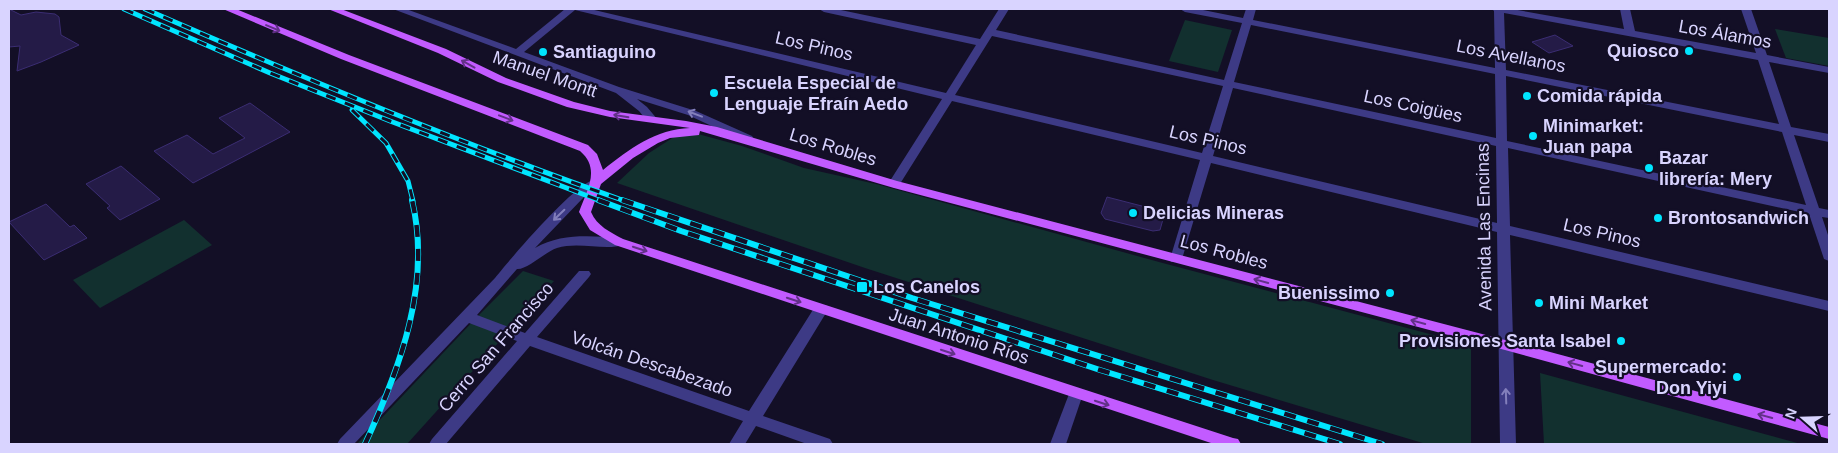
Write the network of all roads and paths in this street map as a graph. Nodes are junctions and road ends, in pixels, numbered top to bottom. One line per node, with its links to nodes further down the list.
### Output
1 (228, 9): 31 (main road, one-way to 31)
2 (333, 9): 24 (main road, Manuel Montt, one-way to 2)
3 (398, 9): 17 (street, Los Robles)
4 (571, 9): 17 (street)
5 (579, 9): 23 (street, Los Pinos)
6 (824, 9): 16 (street)
7 (1004, 9): 14 (street)
8 (1185, 9): 13 (street, Los Avellanos)
9 (1252, 9): 13 (street)
10 (1499, 9): 15 (street, Los Álamos); 20 (street, Avenida Las Encinas)
11 (1625, 9): 15 (street)
12 (1746, 9): 18 (street)
13 (1248, 21): 20 (street, Los Avellanos); 21 (street)
14 (989, 32): 16 (street); 21 (street, Los Coigües)
15 (1630, 33): 18 (street, Los Álamos)
16 (982, 44): 23 (street)
17 (517, 53): 22 (street, Los Robles)
18 (1762, 58): 19 (street, Los Álamos); 25 (street)
19 (1829, 70)
20 (1500, 72): 25 (street, Los Avellanos); 28 (street, Avenida Las Encinas)
21 (1228, 84): 28 (street, Los Coigües); 30 (street)
22 (615, 89): 24 (street, Los Robles); 27 (street, Los Robles, one-way to 22)
23 (948, 97): 30 (street, Los Pinos); 32 (street)
24 (652, 120): 27 (main road, Manuel Montt); 29 (main road)
25 (1787, 130): 26 (street, Los Avellanos); 33 (street)
26 (1829, 138)
27 (754, 143): 29 (main road); 32 (main road, Los Robles)
28 (1501, 143): 33 (street, Los Coigües); 35 (street, Avenida Las Encinas)
29 (641, 147): 31 (main road)
30 (1206, 158): 35 (street, Los Pinos); 38 (street)
31 (595, 183): 36 (main road, Juan Antonio Ríos); 40 (street, one-way to 40)
32 (894, 184): 38 (main road, Los Robles)
33 (1814, 211): 34 (street, Los Coigües); 37 (street)
34 (1829, 214)
35 (1503, 229): 41 (street, Los Pinos); 45 (street, Avenida Las Encinas)
36 (619, 242): 40 (street, Cerro San Francisco); 42 (main road, Juan Antonio Ríos, one-way to 42)
37 (1829, 256)
38 (1176, 259): 45 (main road, Los Robles, one-way to 38)
39 (584, 274): 44 (street, Cerro San Francisco)
40 (500, 282): 43 (street)
41 (1829, 306)
42 (821, 310): 46 (main road, Juan Antonio Ríos, one-way to 46); 47 (street)
43 (468, 317): 44 (street, Volcán Descabezado); 51 (street)
44 (526, 339): 47 (street, Volcán Descabezado); 50 (street, Cerro San Francisco)
45 (1505, 345): 48 (main road, Los Robles, one-way to 45); 56 (street, Avenida Las Encinas, one-way to 45)
46 (1076, 394): 49 (main road, Juan Antonio Ríos, one-way to 49); 54 (street)
47 (753, 419): 52 (street); 53 (street, Volcán Descabezado)
48 (1829, 433)
49 (1205, 440): 55 (main road, Juan Antonio Ríos)
50 (441, 443)
51 (346, 444)
52 (737, 444)
53 (826, 444)
54 (1058, 444)
55 (1233, 444)
56 (1508, 444)

